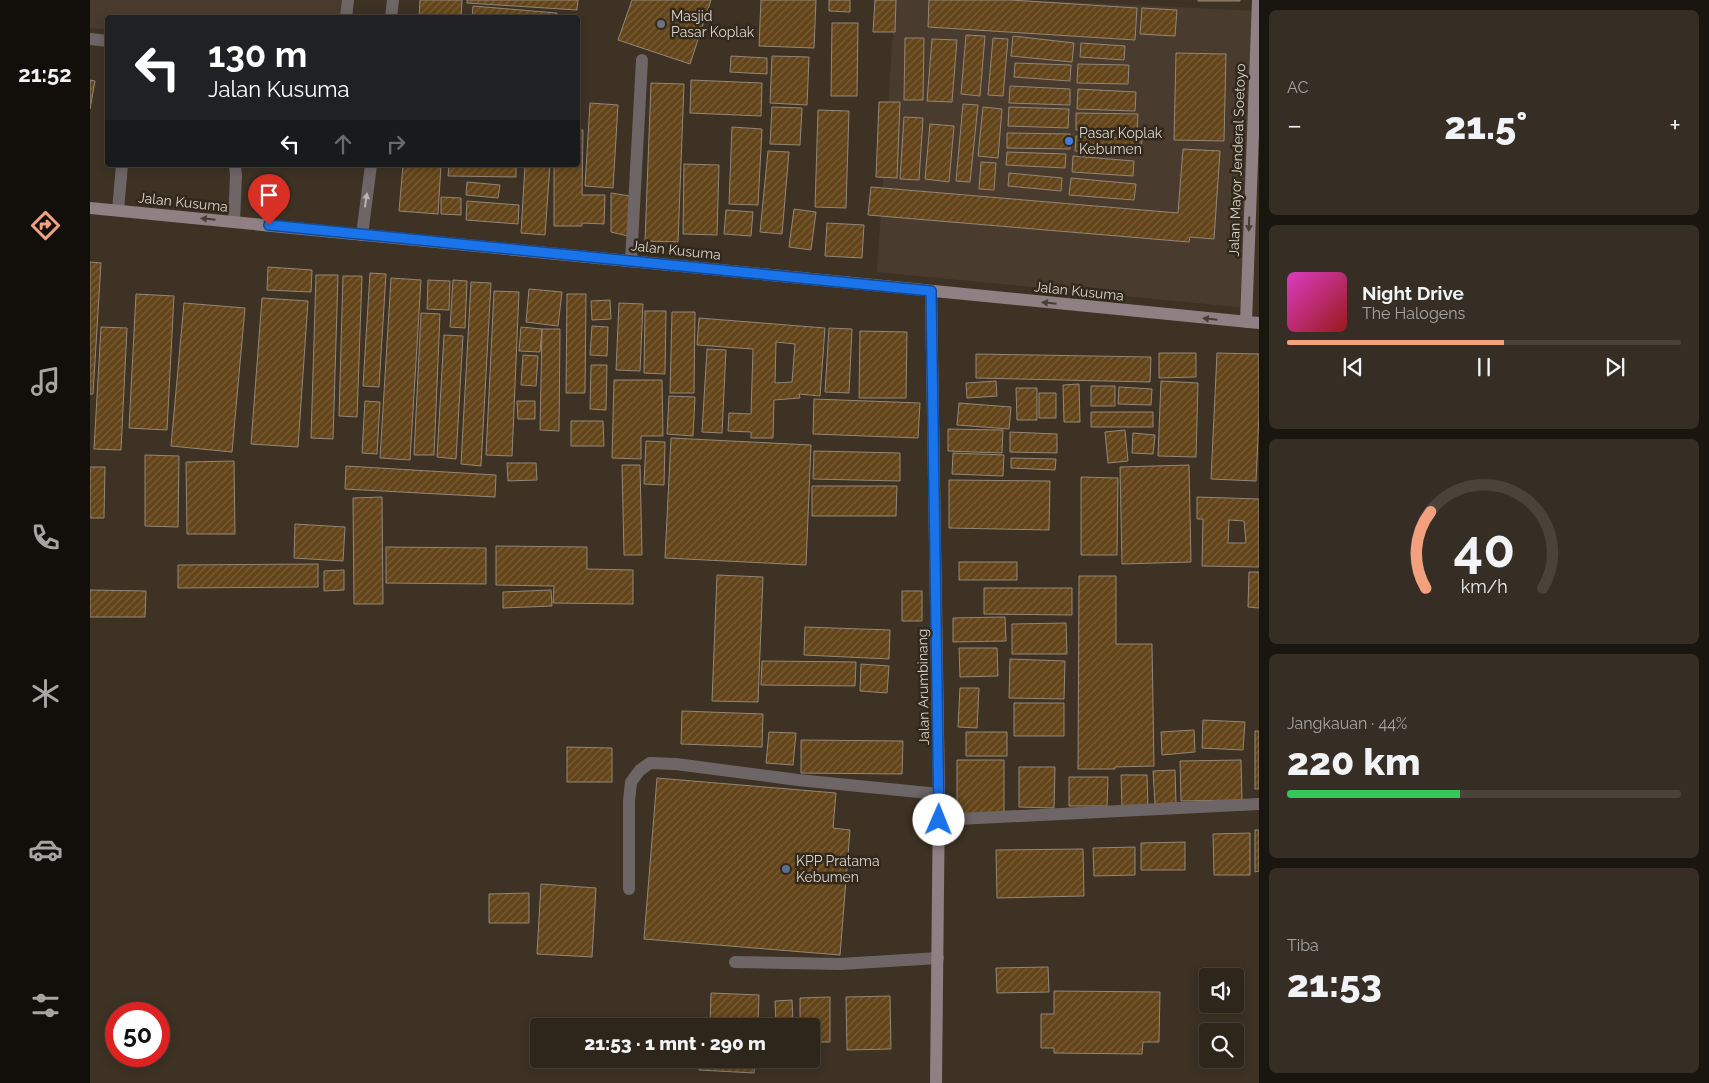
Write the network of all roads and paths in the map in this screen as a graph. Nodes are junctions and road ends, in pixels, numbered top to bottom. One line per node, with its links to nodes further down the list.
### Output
1 (348, 0): 4 (street)
2 (393, 0): 5 (street)
3 (1258, 0): 18 (main road, Jalan Mayor Jenderal Soetoyo, one-way to 18)
4 (346, 15)
5 (391, 15)
6 (90, 38): 7 (street)
7 (105, 40)
8 (642, 60): 16 (street)
9 (122, 167): 13 (street)
10 (235, 167): 14 (street)
11 (371, 167): 15 (street, one-way to 11)
12 (90, 208): 13 (main road, Jalan Kusuma)
13 (118, 210): 14 (main road, Jalan Kusuma, one-way to 13)
14 (234, 222): 15 (main road, Jalan Kusuma)
15 (362, 234): 16 (main road, Jalan Kusuma)
16 (631, 261): 17 (main road, Jalan Kusuma)
17 (931, 291): 18 (main road, Jalan Kusuma, one-way to 17); 20 (main road, Jalan Arumbinang)
18 (1246, 322): 19 (main road, Jalan Kusuma)
19 (1259, 324)
20 (939, 794): 22 (main road, Jalan Arumbinang); 23 (street)
21 (1259, 804): 22 (street)
22 (939, 820): 24 (main road, Jalan Arumbinang)
23 (629, 889)
24 (938, 958): 25 (street); 26 (main road, Jalan Arumbinang)
25 (735, 962)
26 (936, 1083)

